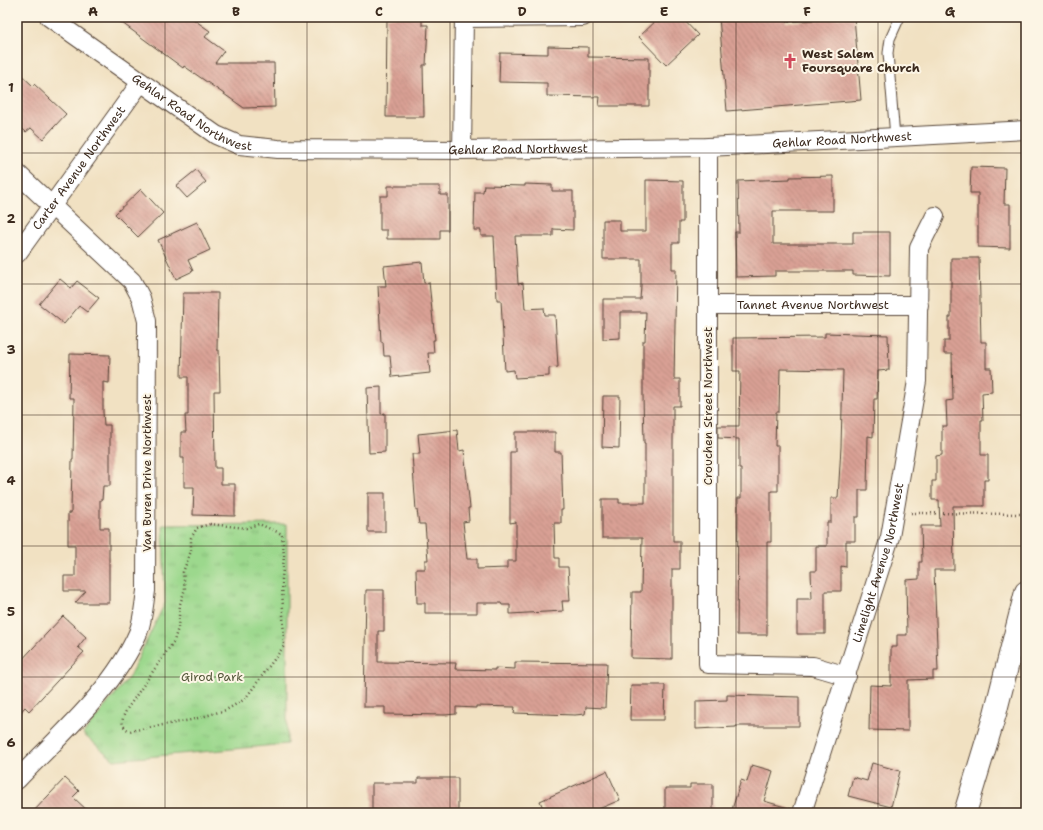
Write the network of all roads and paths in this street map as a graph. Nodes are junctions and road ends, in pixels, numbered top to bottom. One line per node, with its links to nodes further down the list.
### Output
1 (49, 17): 5 (street, Gehlar Road Northwest)
2 (464, 17): 3 (street); 9 (street)
3 (583, 17)
4 (900, 17): 7 (lane)
5 (142, 82): 9 (street, Gehlar Road Northwest); 11 (street, Carter Avenue Northwest)
6 (1026, 130): 7 (street, Gehlar Road Northwest)
7 (895, 137): 8 (street, Gehlar Road Northwest)
8 (708, 147): 9 (street, Gehlar Road Northwest); 14 (street, Crouchen Street Northwest)
9 (462, 150)
10 (17, 172): 11 (street, Van Buren Drive Northwest)
11 (53, 206): 13 (street, Carter Avenue Northwest); 21 (street, Van Buren Drive Northwest)
12 (935, 216): 15 (street, Limelight Avenue Northwest)
13 (17, 254)
14 (708, 305): 15 (street, Tannet Avenue Northwest); 19 (street, Crouchen Street Northwest)
15 (918, 305): 16 (street, Limelight Avenue Northwest)
16 (894, 513): 17 (path); 19 (street, Limelight Avenue Northwest)
17 (1026, 514)
18 (1026, 592): 25 (main road)
19 (847, 676): 24 (street, Limelight Avenue Northwest)
20 (130, 730): 20 (path)
21 (17, 780)
22 (17, 811): 23 (lane)
23 (19, 813)
24 (802, 813)
25 (965, 813)

